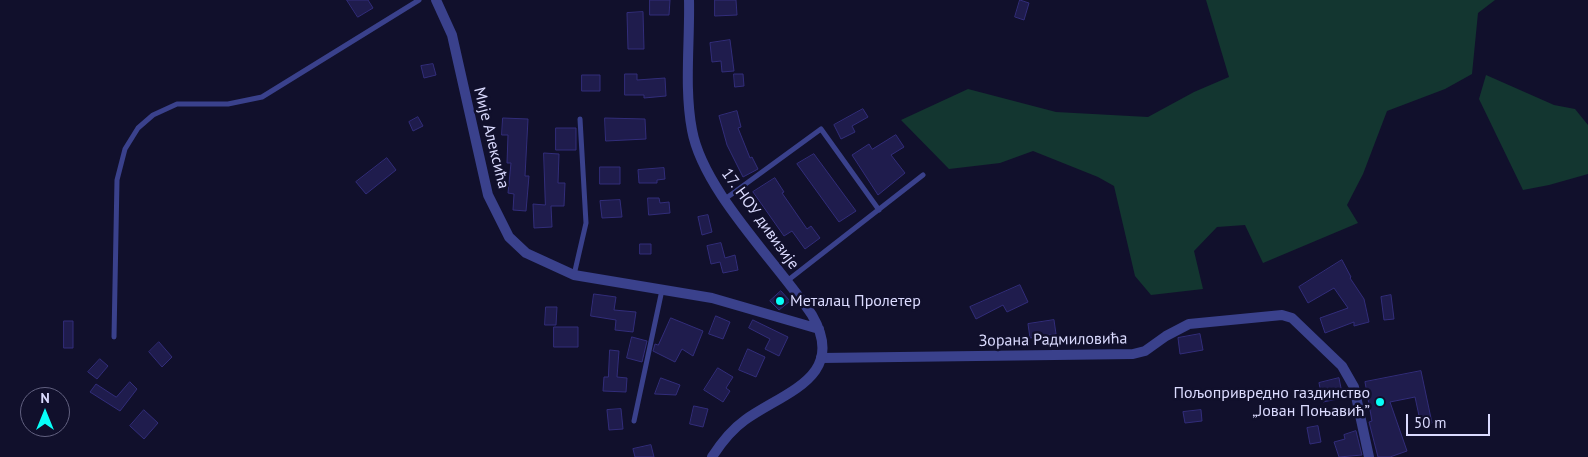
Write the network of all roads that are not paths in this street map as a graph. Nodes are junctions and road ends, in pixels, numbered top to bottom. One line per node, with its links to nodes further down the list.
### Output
1 (419, 0): 12 (lane)
2 (436, 0): 8 (street, Мије Алексића)
3 (689, 0): 6 (street, 17. НОУ дивизије)
4 (580, 119): 8 (lane)
5 (923, 175): 7 (lane)
6 (725, 199): 7 (lane); 9 (street, 17. НОУ дивизије)
7 (879, 210): 9 (lane)
8 (574, 275): 10 (street, Мије Алексића)
9 (787, 281): 11 (street, 17. НОУ дивизије)
10 (662, 290): 11 (street, Мије Алексића); 14 (lane)
11 (819, 329): 13 (street, 17. НОУ дивизије)
12 (114, 337)
13 (821, 358): 15 (street); 16 (street, Зорана Радмиловића)
14 (634, 421)
15 (712, 457)
16 (1369, 457)

